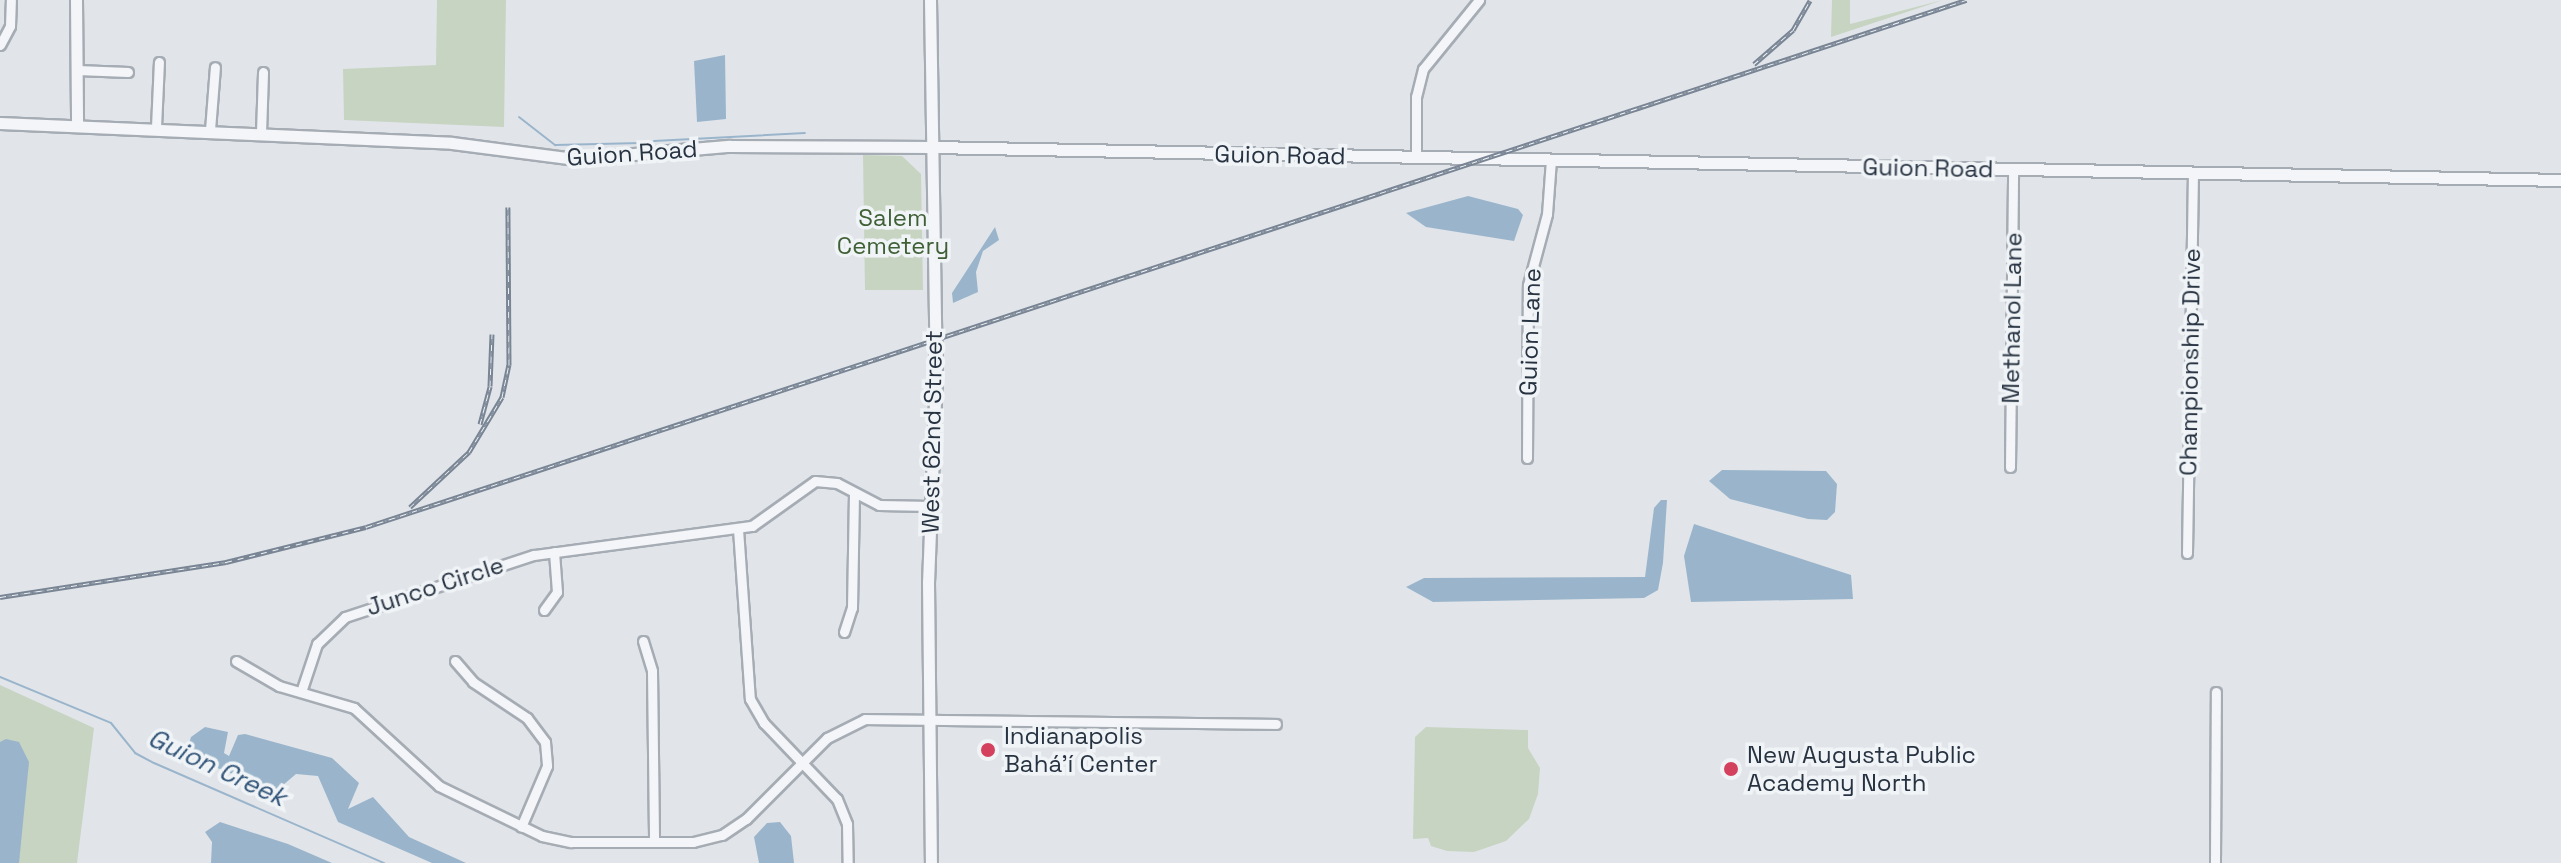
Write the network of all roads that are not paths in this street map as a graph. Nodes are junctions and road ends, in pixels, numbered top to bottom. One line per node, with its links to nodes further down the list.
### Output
1 (11, 0): 5 (street)
2 (76, 0): 8 (street)
3 (930, 0): 16 (street, West 62nd Street)
4 (1479, 0): 17 (street)
5 (0, 45)
6 (159, 62): 13 (street)
7 (215, 67): 14 (street)
8 (77, 70): 9 (street); 12 (street)
9 (128, 72)
10 (263, 72): 15 (street)
11 (0, 123): 12 (street, Guion Road)
12 (77, 123): 13 (street, Guion Road)
13 (156, 127): 14 (street, Guion Road)
14 (210, 130): 15 (street, Guion Road)
15 (261, 133): 16 (street, Guion Road)
16 (932, 147): 17 (street, Guion Road); 25 (street, West 62nd Street)
17 (1416, 158): 18 (street, Guion Road)
18 (1551, 160): 19 (street, Guion Road); 22 (street, Guion Lane)
19 (2013, 170): 20 (street, Guion Road); 23 (street, Methanol Lane)
20 (2193, 172): 21 (street, Guion Road); 28 (street, Championship Drive)
21 (2561, 180)
22 (1527, 458)
23 (2010, 467)
24 (854, 493): 25 (street); 26 (street, Junco Circle); 30 (street)
25 (931, 506): 36 (street, West 62nd Street)
26 (738, 529): 27 (street, Junco Circle); 38 (street)
27 (554, 552): 29 (street); 34 (street, Junco Circle)
28 (2187, 553)
29 (544, 610)
30 (844, 632)
31 (643, 641): 40 (street)
32 (236, 661): 34 (street)
33 (455, 661): 39 (street)
34 (301, 692): 39 (street)
35 (2216, 692): 43 (street)
36 (930, 716): 37 (street); 38 (street); 42 (street, West 62nd Street)
37 (1276, 724)
38 (803, 761): 40 (street); 41 (street)
39 (521, 827): 40 (street)
40 (654, 842)
41 (848, 863)
42 (931, 863)
43 (2215, 863)

